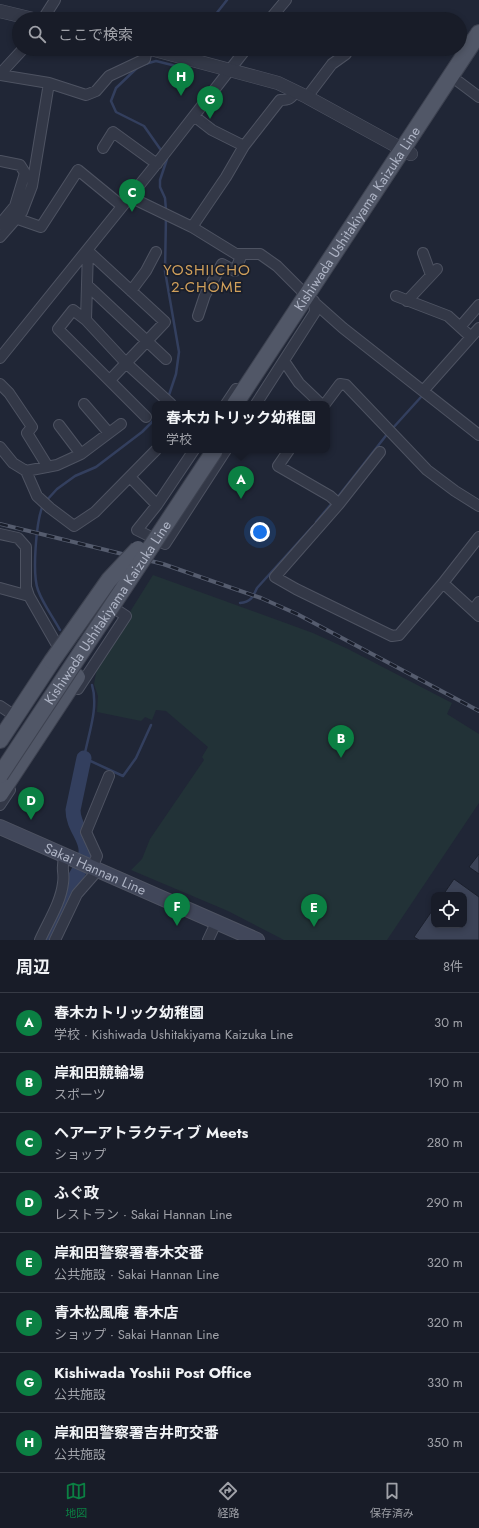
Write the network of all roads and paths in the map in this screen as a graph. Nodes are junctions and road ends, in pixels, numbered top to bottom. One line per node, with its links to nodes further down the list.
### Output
1 (54, 0): 4 (street)
2 (286, 0): 5 (street)
3 (0, 11): 6 (street)
4 (47, 12)
5 (276, 12)
6 (12, 14)
7 (479, 33): 9 (main road, Kishiwada Ushitakiyama Kaizuka Line)
8 (479, 51): 18 (main road, Kishiwada Ushitakiyama Kaizuka Line)
9 (467, 52)
10 (17, 56): 17 (street)
11 (146, 56): 19 (street)
12 (179, 56): 16 (street)
13 (240, 56): 16 (street)
14 (343, 56): 20 (street)
15 (465, 56): 25 (main road, Kishiwada Ushitakiyama Kaizuka Line)
16 (230, 69): 20 (street); 22 (street)
17 (0, 75): 19 (street)
18 (459, 82): 21 (street); 25 (main road, Kishiwada Ushitakiyama Kaizuka Line)
19 (49, 83): 30 (street)
20 (301, 94): 23 (street); 25 (street)
21 (479, 96)
22 (194, 116): 23 (street); 27 (street)
23 (244, 146): 32 (street)
24 (103, 148): 27 (street)
25 (406, 151): 41 (main road, Kishiwada Ushitakiyama Kaizuka Line)
26 (0, 161): 31 (street)
27 (157, 164): 28 (street)
28 (130, 197): 29 (street); 32 (street)
29 (122, 206): 30 (street); 34 (street)
30 (18, 219): 33 (street)
31 (0, 224)
32 (192, 227): 37 (street)
33 (0, 237)
34 (88, 250): 38 (street); 39 (street); 50 (street)
35 (156, 252): 39 (street)
36 (423, 253): 42 (street)
37 (242, 254): 41 (street); 44 (street)
38 (87, 285): 45 (street); 49 (street)
39 (132, 291): 49 (street)
40 (396, 296): 42 (street)
41 (310, 299): 52 (street); 56 (street); 58 (street); 59 (main road, Kishiwada Ushitakiyama Kaizuka Line); 60 (main road, Kishiwada Ushitakiyama Kaizuka Line)
42 (407, 301): 46 (street)
43 (479, 305): 46 (street)
44 (198, 316)
45 (86, 320): 53 (street); 54 (street)
46 (460, 327): 48 (street)
47 (479, 328): 48 (street)
48 (471, 337): 56 (street)
49 (147, 341): 51 (street); 53 (street)
50 (0, 358)
51 (166, 359)
52 (284, 361): 61 (street); 62 (street)
53 (126, 363): 54 (street); 57 (street)
54 (110, 380): 65 (street)
55 (0, 384): 79 (street)
56 (423, 391): 69 (street)
57 (168, 401)
58 (228, 401)
59 (237, 401)
60 (248, 401)
61 (258, 401)
62 (318, 401)
63 (327, 401): 85 (street)
64 (84, 404): 68 (street)
65 (146, 417)
66 (121, 424): 68 (street)
67 (59, 425): 78 (street)
68 (109, 433): 78 (street)
69 (479, 435)
70 (0, 446): 80 (street)
71 (380, 452): 83 (street)
72 (153, 453): 81 (street)
73 (192, 453): 82 (street)
74 (202, 453): 89 (main road, Kishiwada Ushitakiyama Kaizuka Line)
75 (214, 453): 89 (main road, Kishiwada Ushitakiyama Kaizuka Line, bridge)
76 (224, 453): 86 (street)
77 (288, 453): 83 (street)
78 (82, 454): 79 (street)
79 (48, 467): 80 (street)
80 (26, 471): 81 (street)
81 (130, 477): 84 (street)
82 (163, 496): 84 (street); 86 (street)
83 (339, 504): 90 (street)
84 (157, 505): 86 (street)
85 (479, 506)
86 (186, 511)
87 (0, 534): 92 (street)
88 (479, 537): 90 (street)
89 (143, 551): 98 (main road, bridge); 99 (main road, Kishiwada Ushitakiyama Kaizuka Line, bridge); 100 (main road, Kishiwada Ushitakiyama Kaizuka Line, bridge); 102 (main road, bridge)
90 (443, 583): 93 (street)
91 (0, 589): 92 (street)
92 (28, 596): 94 (street)
93 (477, 609)
94 (57, 645): 96 (street); 103 (street)
95 (0, 706): 96 (street)
96 (12, 714): 97 (street)
97 (0, 732)
98 (0, 740)
99 (0, 758)
100 (0, 775)
101 (104, 779): 106 (street)
102 (0, 794)
103 (0, 805)
104 (0, 827): 105 (main road, Sakai Hannan Line)
105 (67, 856): 106 (main road, Sakai Hannan Line); 108 (street)
106 (93, 868): 107 (main road, Sakai Hannan Line); 109 (street)
107 (216, 923): 110 (street); 111 (main road, Sakai Hannan Line)
108 (40, 940)
109 (55, 940)
110 (208, 940)
111 (257, 940)

